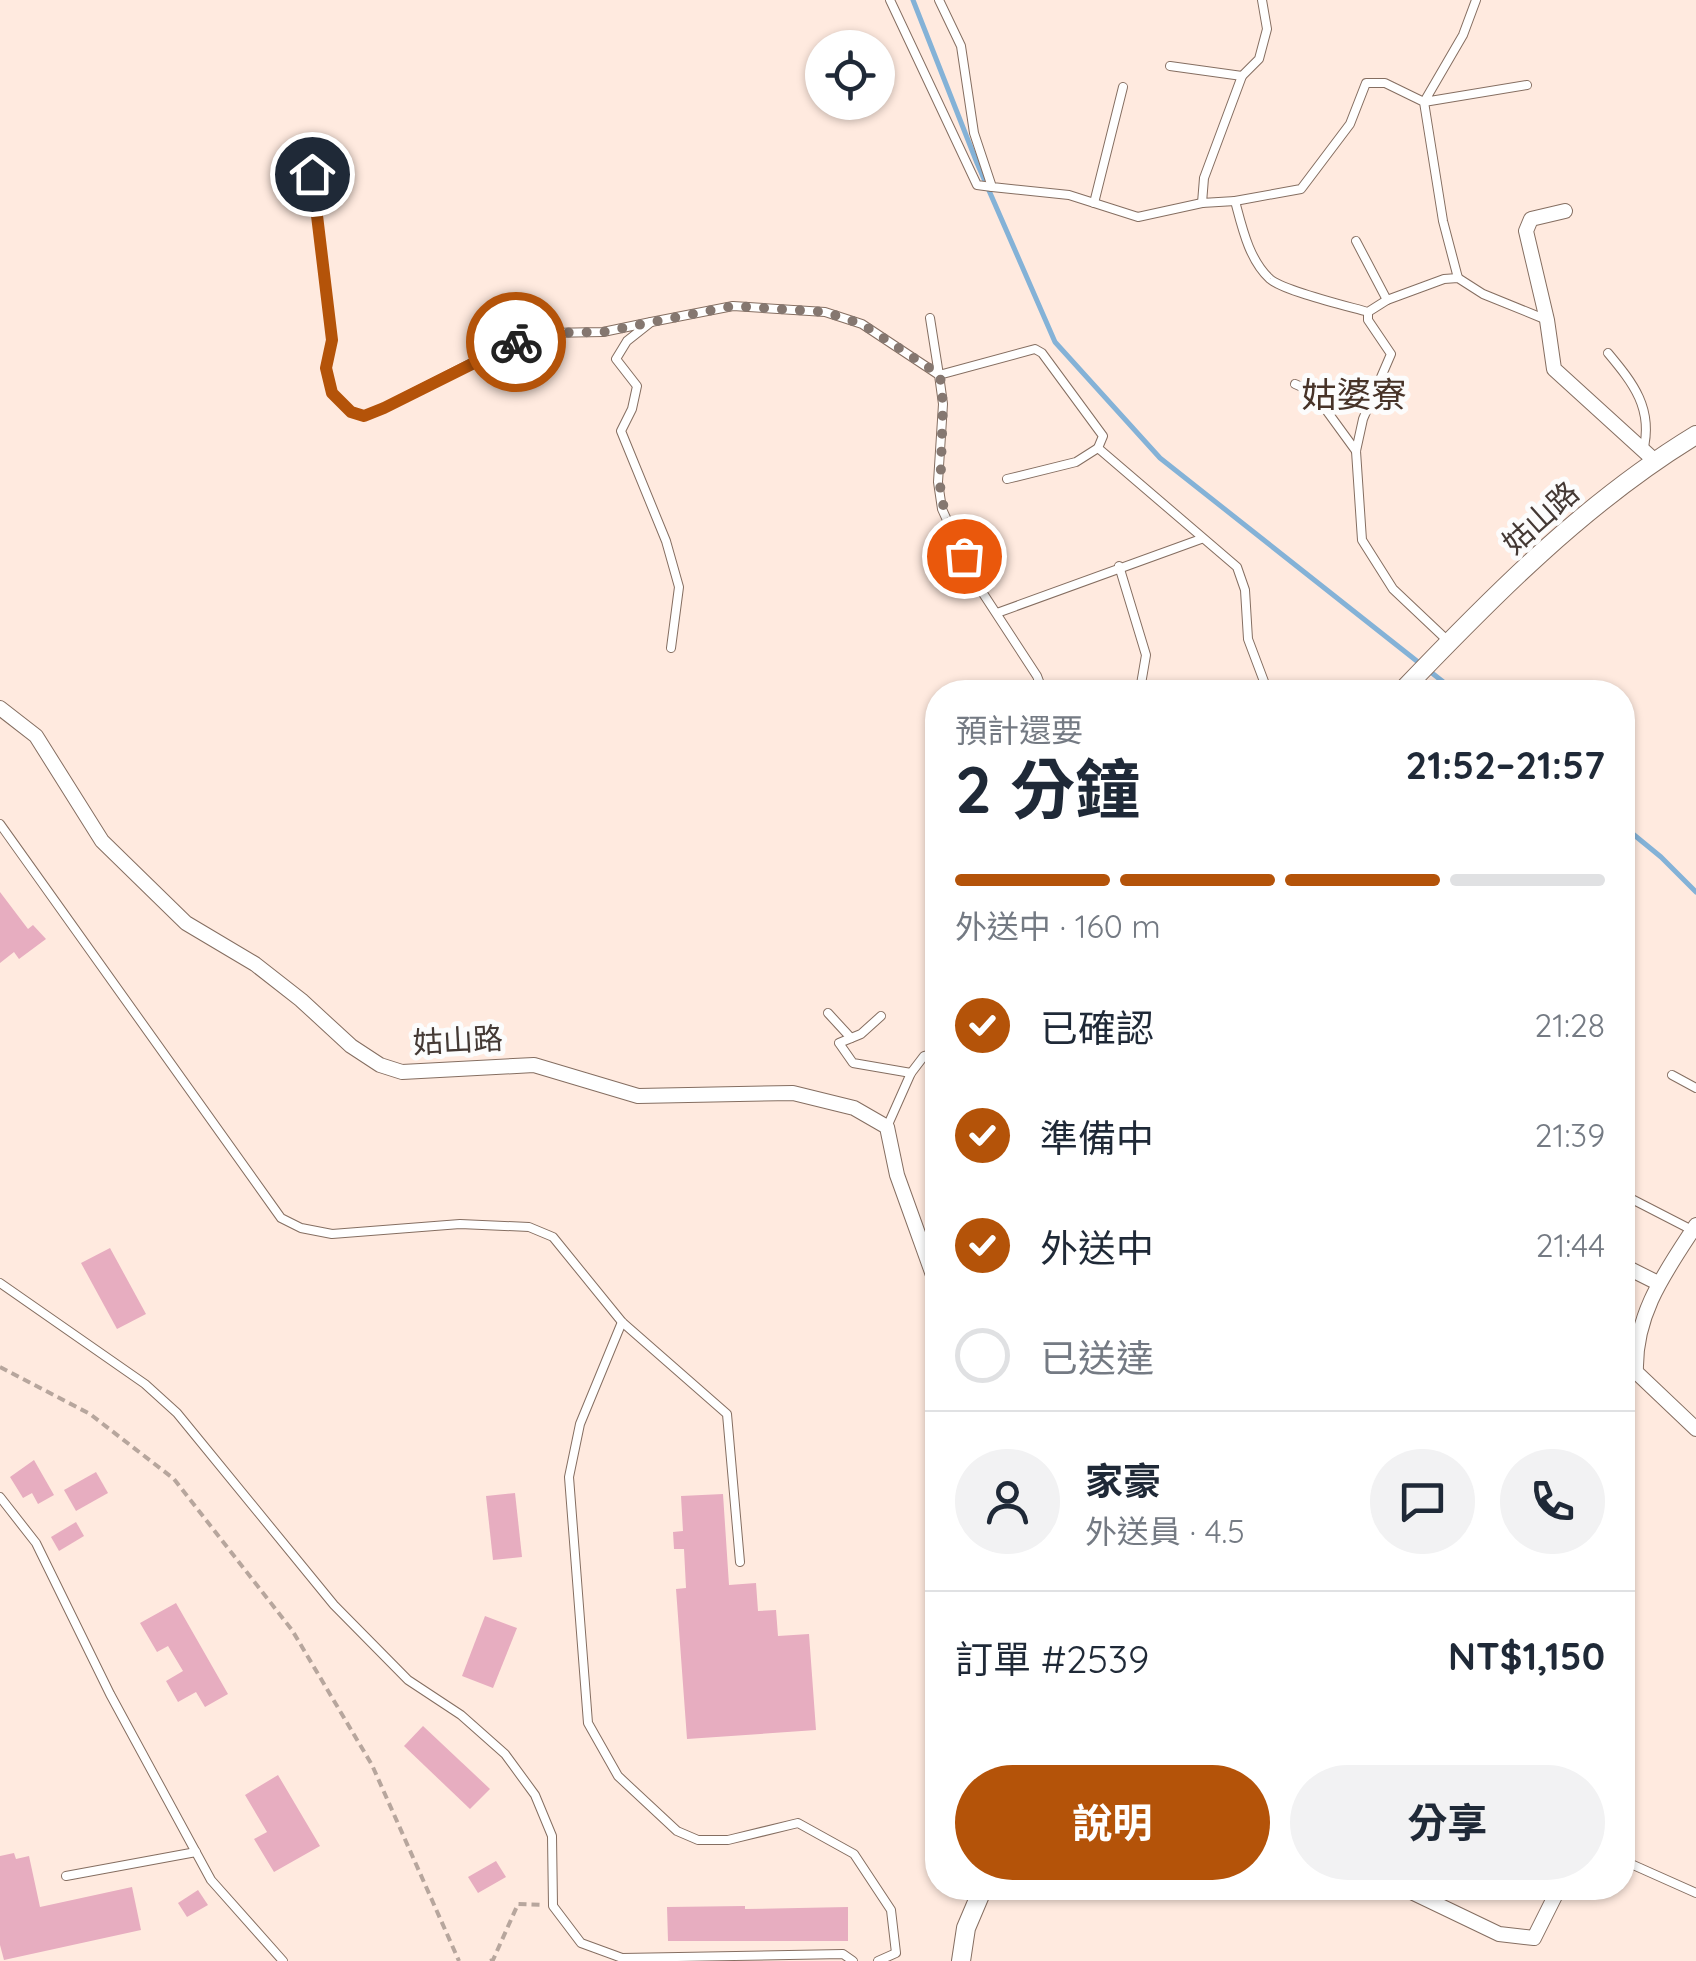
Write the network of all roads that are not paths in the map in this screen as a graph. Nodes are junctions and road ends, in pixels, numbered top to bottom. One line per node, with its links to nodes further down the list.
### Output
1 (890, 0): 11 (lane)
2 (939, 0): 11 (lane)
3 (1262, 0): 6 (lane)
4 (1476, 0): 9 (lane)
5 (1170, 66): 6 (lane)
6 (1242, 76): 14 (lane)
7 (1526, 85): 9 (lane)
8 (1122, 87): 13 (lane)
9 (1424, 102): 12 (lane); 17 (lane)
10 (312, 174): 22 (lane)
11 (992, 187): 13 (lane)
12 (1235, 201): 14 (lane); 19 (lane)
13 (1094, 203): 14 (lane)
14 (1202, 203)
15 (1565, 212): 21 (street)
16 (1356, 241): 18 (lane)
17 (1458, 278): 18 (lane); 21 (lane)
18 (1387, 300): 19 (lane)
19 (1368, 312): 28 (lane)
20 (930, 318): 24 (lane)
21 (1547, 320): 29 (street)
22 (651, 322): 24 (lane); 35 (lane)
23 (1608, 353): 29 (lane)
24 (940, 375): 27 (lane); 33 (lane)
25 (1296, 384): 28 (lane)
26 (1696, 435): 29 (street, 姑山路)
27 (1098, 448): 30 (lane); 31 (lane)
28 (1356, 452): 34 (lane)
29 (1649, 456): 34 (street, 姑山路)
30 (1007, 479)
31 (1202, 539): 32 (lane); 38 (lane)
32 (1119, 566): 33 (lane); 37 (lane)
33 (997, 612): 36 (lane)
34 (1448, 642): 39 (street, 姑山路)
35 (670, 648)
36 (1038, 680)
37 (1142, 680)
38 (1263, 680)
39 (1412, 680)
40 (0, 708): 49 (street, 姑山路)
41 (0, 824): 56 (lane)
42 (828, 1013): 44 (lane)
43 (881, 1016): 44 (lane)
44 (850, 1038): 46 (lane)
45 (925, 1056): 46 (lane)
46 (911, 1073): 49 (lane)
47 (1672, 1076): 48 (lane)
48 (1696, 1088)
49 (887, 1127): 52 (street)
50 (1635, 1200): 51 (lane)
51 (1694, 1228): 55 (street)
52 (925, 1253)
53 (1635, 1272): 55 (street)
54 (0, 1283): 68 (lane)
55 (1658, 1284): 57 (street)
56 (622, 1322): 59 (lane); 69 (lane)
57 (1696, 1430)
58 (0, 1497): 60 (lane)
59 (740, 1562)
60 (196, 1852): 62 (lane); 67 (lane)
61 (1635, 1866): 63 (lane)
62 (66, 1876)
63 (1696, 1893)
64 (979, 1900): 70 (street)
65 (1428, 1900): 66 (street)
66 (1553, 1900)
67 (283, 1961)
68 (853, 1961)
69 (878, 1961)
70 (961, 1961)

